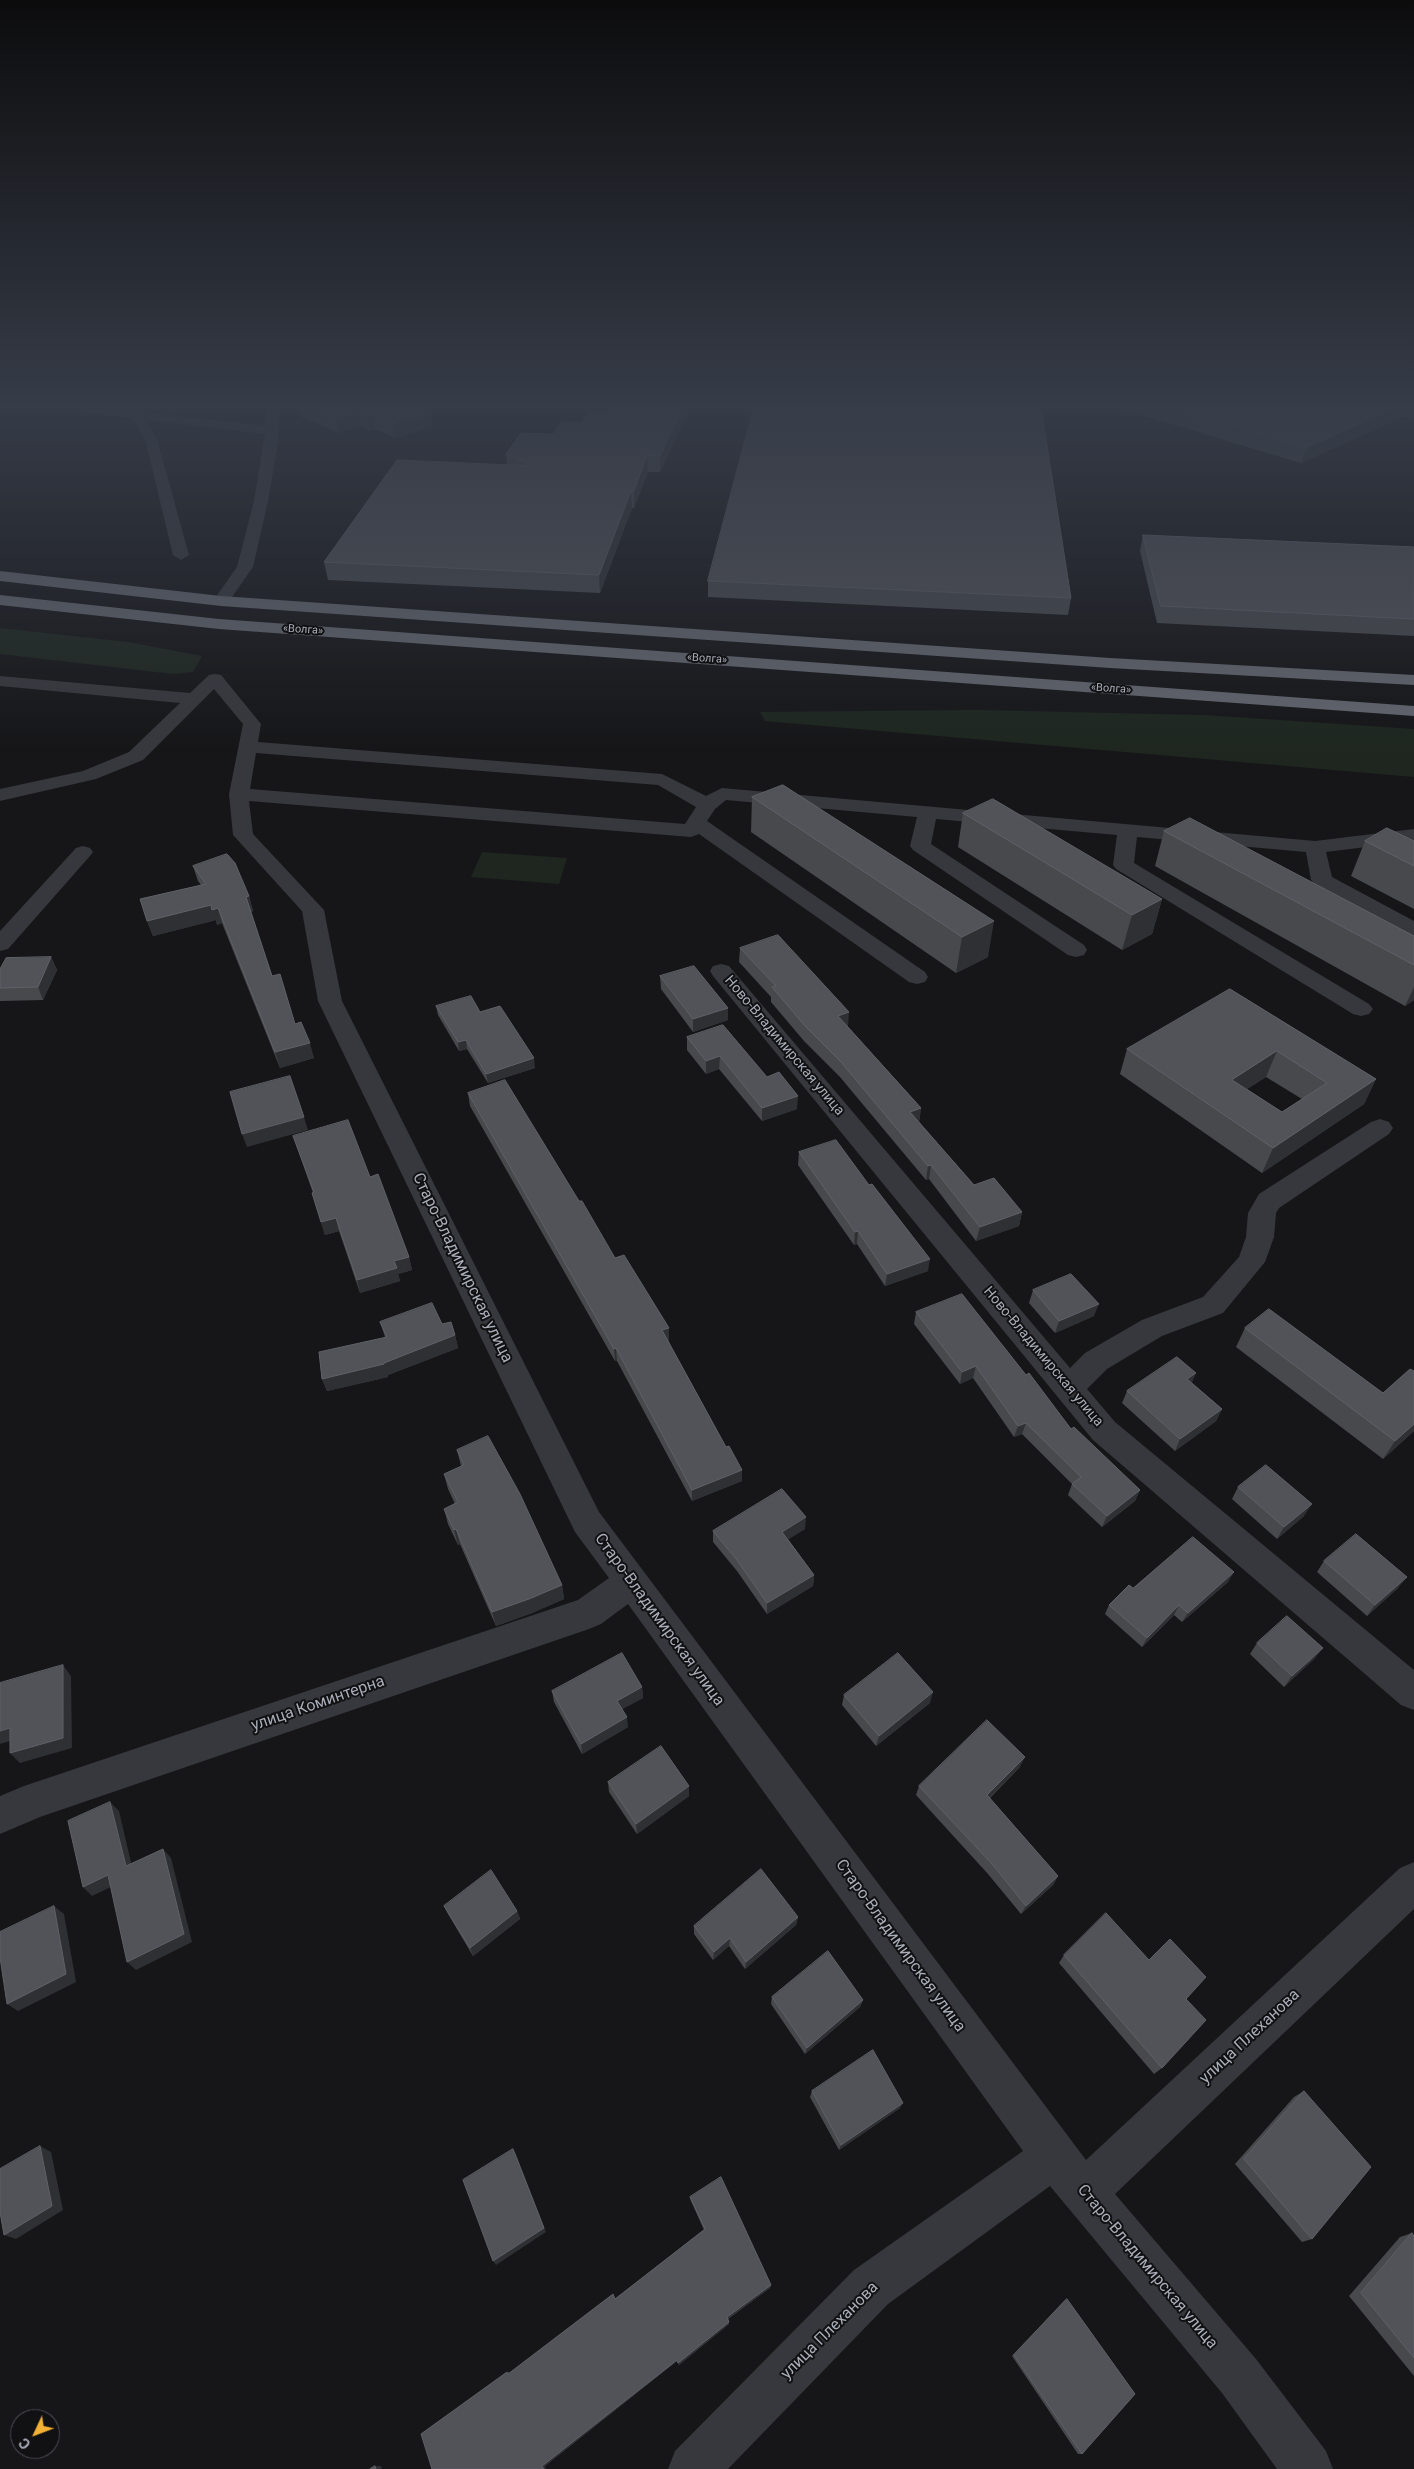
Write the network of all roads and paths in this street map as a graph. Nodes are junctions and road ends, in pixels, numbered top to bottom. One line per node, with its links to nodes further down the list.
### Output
1 (172, 522): 3 (street)
2 (256, 522): 6 (street)
3 (181, 556)
4 (0, 576): 6 (highway, «Волга»)
5 (0, 600): 9 (highway, «Волга»)
6 (221, 601): 7 (highway, «Волга»)
7 (1414, 680)
8 (0, 681): 10 (street)
9 (1414, 711)
10 (223, 712): 11 (street, Старо-Владимирская улица); 12 (street); 14 (street)
11 (239, 794): 14 (street); 27 (street, Старо-Владимирская улица)
12 (0, 795)
13 (928, 812): 14 (street); 15 (street); 21 (street)
14 (702, 814): 23 (street)
15 (1128, 830): 17 (street); 24 (street)
16 (1414, 835): 17 (street)
17 (1315, 847): 19 (street)
18 (83, 852): 20 (street)
19 (1414, 930)
20 (0, 944)
21 (1076, 950)
22 (721, 971): 26 (street, Ново-Владимирская улица)
23 (917, 977)
24 (1361, 1009)
25 (1380, 1128): 26 (street)
26 (1069, 1388): 28 (street, Ново-Владимирская улица)
27 (631, 1582): 29 (street, улица Коминтерна); 31 (street, Старо-Владимирская улица)
28 (1414, 1693)
29 (0, 1815)
30 (1414, 1882): 32 (street, улица Плеханова)
31 (1054, 2156): 32 (street, Старо-Владимирская улица); 33 (street, улица Плеханова)
32 (1085, 2192): 34 (street, Старо-Владимирская улица)
33 (693, 2469)
34 (1308, 2469)

